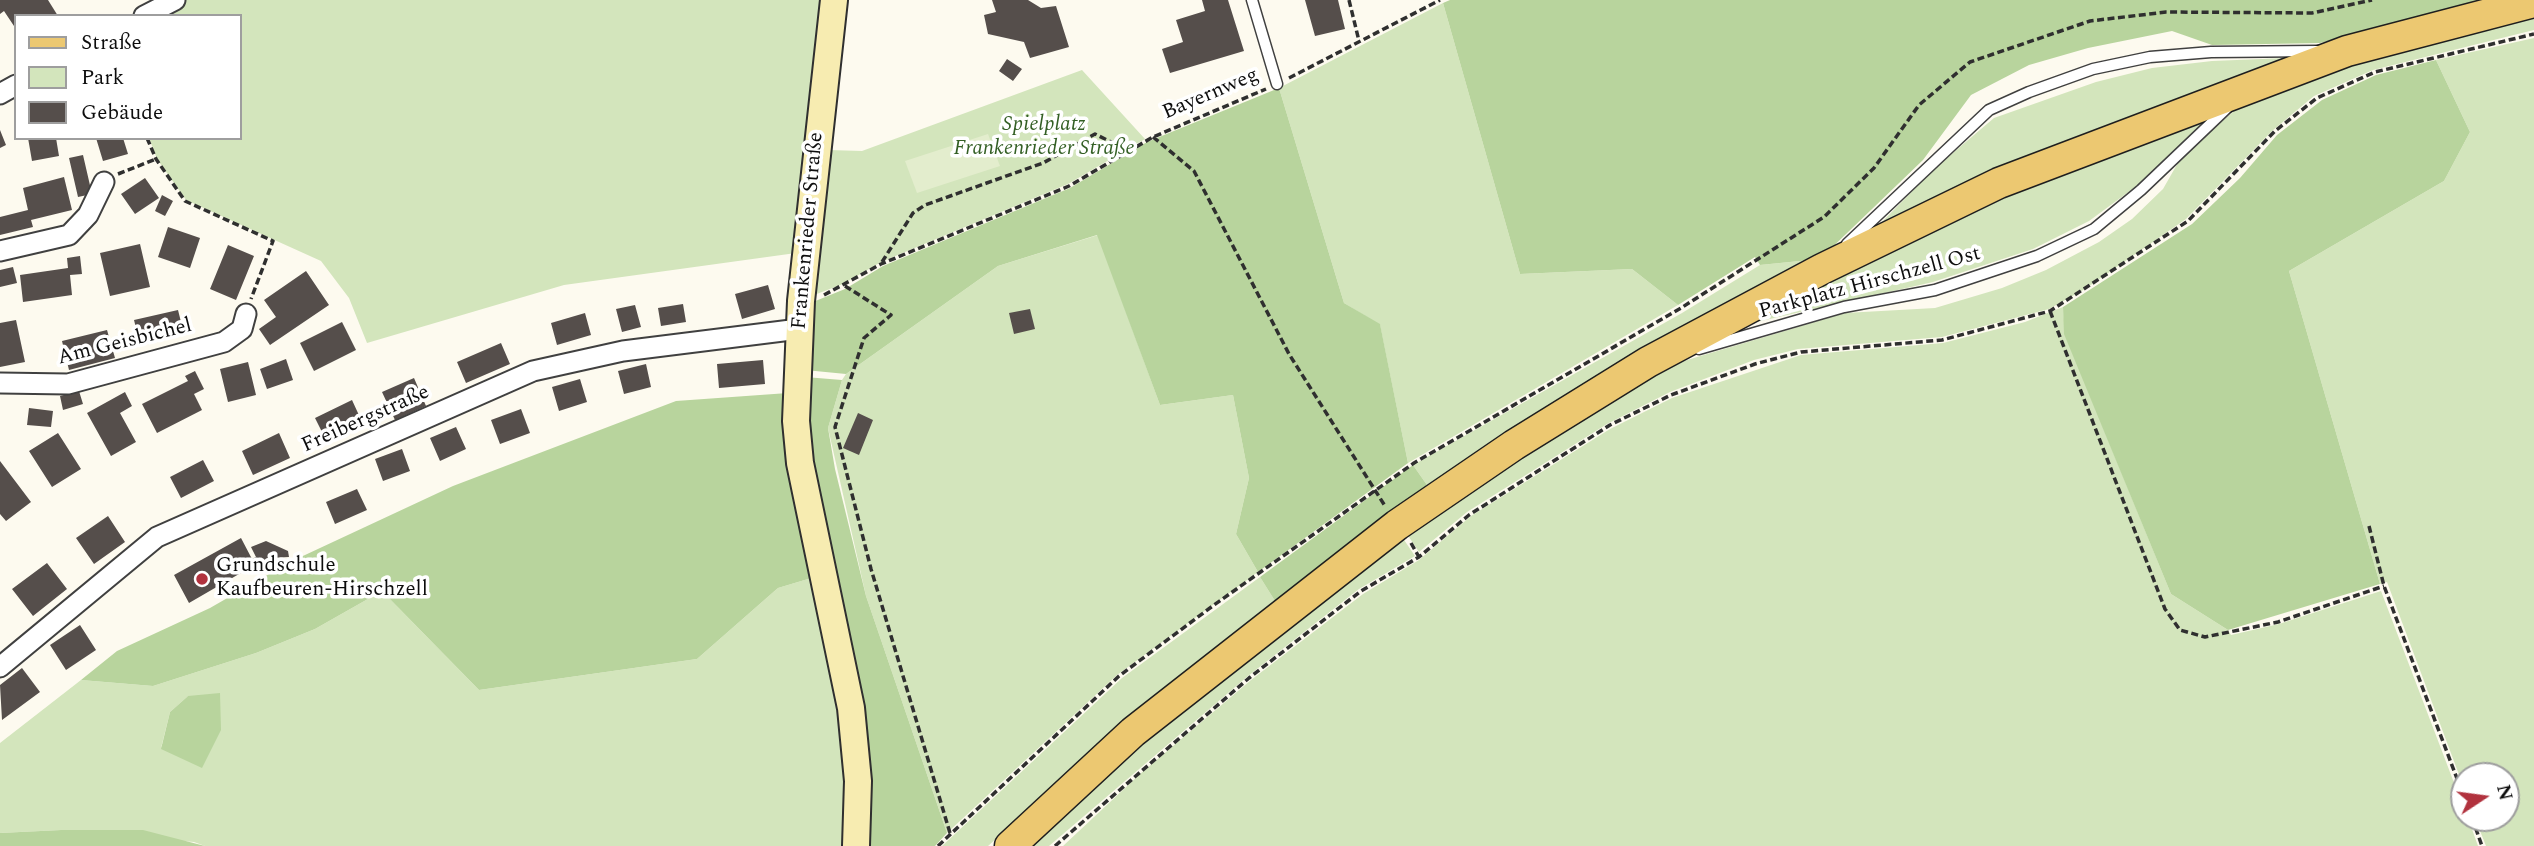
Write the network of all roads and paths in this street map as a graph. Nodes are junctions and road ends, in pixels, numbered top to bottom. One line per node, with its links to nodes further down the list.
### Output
1 (175, 0): 7 (street)
2 (834, 0): 22 (street, Frankenrieder Straße)
3 (1252, 0): 11 (lane)
4 (1349, 0): 9 (path)
5 (1440, 0): 9 (path, Bayernweg)
6 (2534, 2): 10 (main road)
7 (148, 14)
8 (2534, 34): 23 (path)
9 (1359, 41): 11 (path, Bayernweg)
10 (2347, 51): 12 (main road); 20 (lane)
11 (1277, 84): 13 (path, Bayernweg)
12 (2251, 86): 20 (main road); 26 (lane, Parkplatz Hirschzell Ost)
13 (1153, 137): 15 (path, Bayernweg); 28 (path)
14 (148, 140): 16 (path)
15 (1129, 151): 19 (path, Bayernweg); 19 (path)
16 (156, 159): 17 (path); 24 (path)
17 (104, 182): 18 (street)
18 (0, 251)
19 (881, 264): 21 (path, Bayernweg)
20 (1822, 269): 26 (main road)
21 (845, 286): 22 (path, Bayernweg); 36 (path)
22 (801, 301): 25 (street, Frankenrieder Straße)
23 (2050, 311): 31 (path); 32 (path)
24 (246, 314): 27 (street, Am Geisbichel)
25 (799, 329): 33 (street, Freibergstraße); 37 (street, Frankenrieder Straße)
26 (1648, 362): 39 (main road)
27 (0, 383)
28 (1386, 507)
29 (2369, 526): 32 (path)
30 (1410, 542): 31 (path)
31 (1419, 556): 40 (path)
32 (2384, 586): 34 (path)
33 (0, 667)
34 (2451, 762)
35 (965, 818): 36 (path)
36 (950, 833): 38 (path)
37 (856, 846)
38 (938, 846)
39 (1010, 846)
40 (1055, 846)

